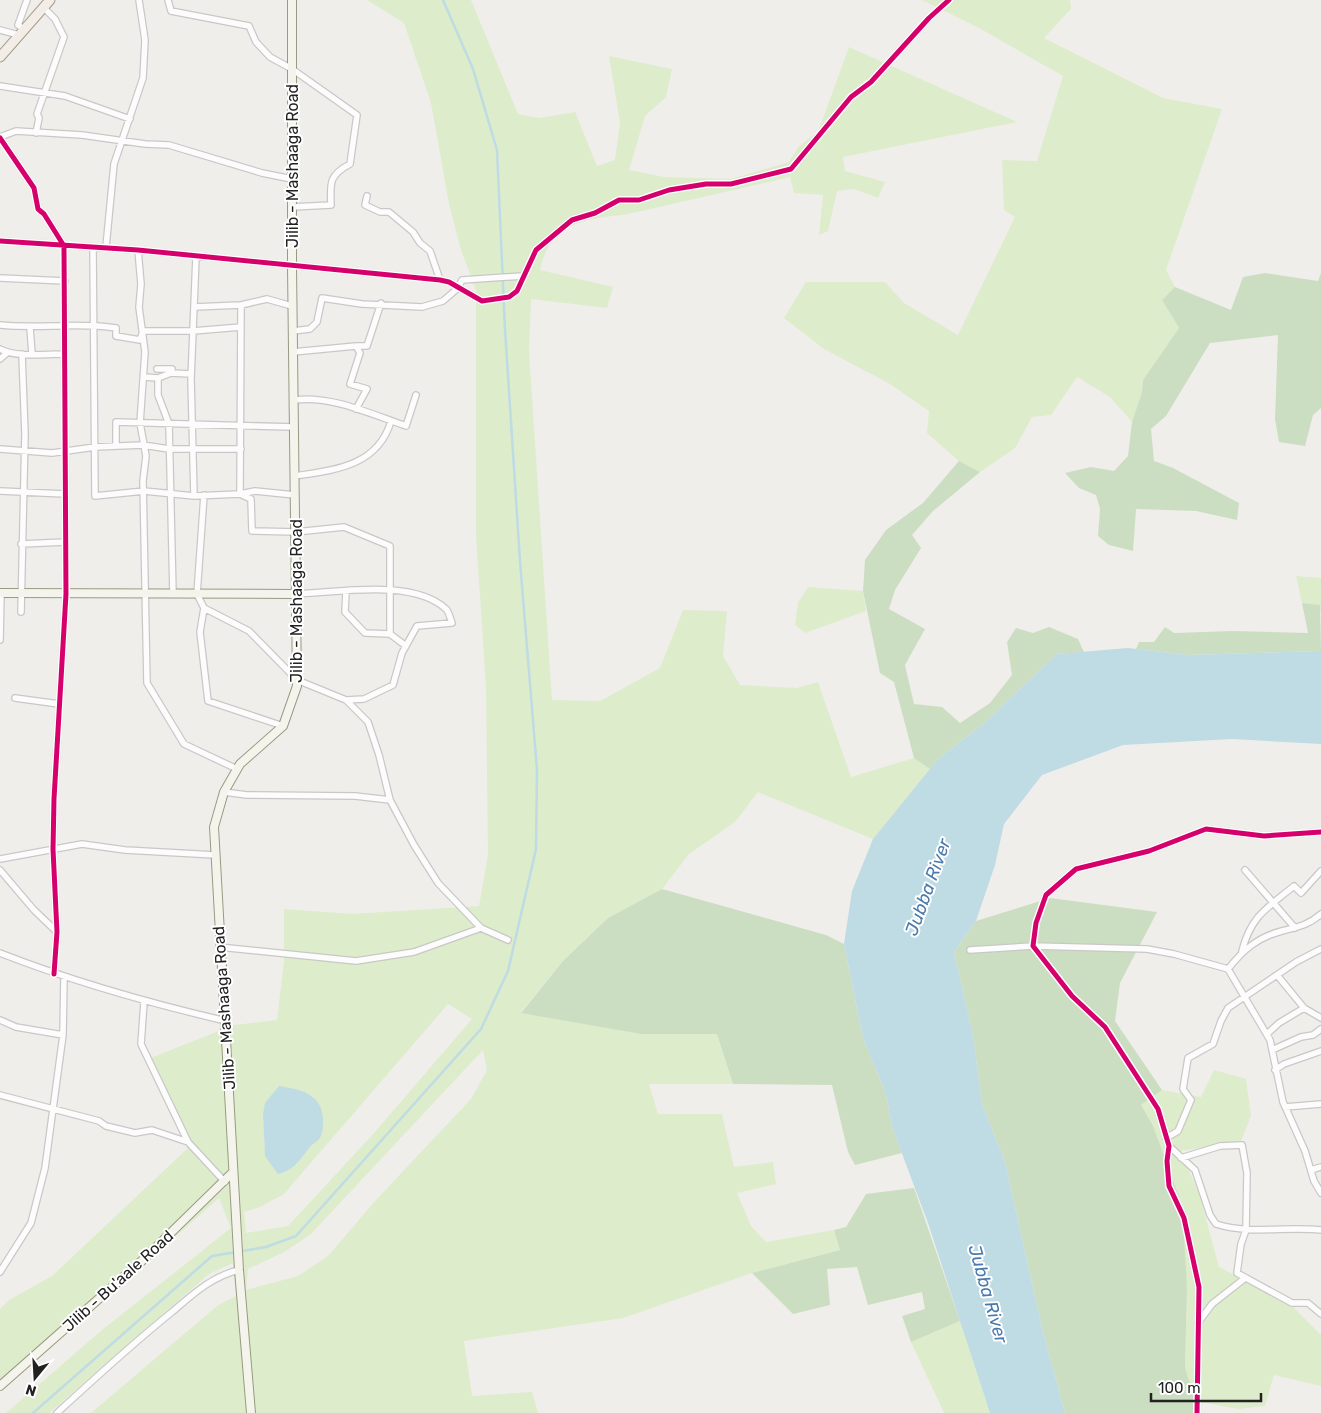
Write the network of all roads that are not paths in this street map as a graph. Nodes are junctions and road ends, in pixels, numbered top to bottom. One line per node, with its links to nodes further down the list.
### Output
1 (27, 0): 8 (street)
2 (139, 0): 13 (street)
3 (168, 0): 10 (street)
4 (292, 0): 10 (main road, Jilib - Mashaaga Road)
5 (949, 0): 27 (street)
6 (47, 3): 8 (main road); 12 (street)
7 (0, 30): 8 (street)
8 (22, 33): 9 (main road)
9 (0, 57)
10 (292, 68): 17 (main road, Jilib - Mashaaga Road); 19 (street)
11 (0, 86): 12 (street)
12 (45, 92): 13 (street); 14 (street)
13 (130, 119): 16 (street)
14 (36, 133): 15 (street); 16 (street)
15 (0, 138): 21 (street)
16 (122, 139): 17 (street); 23 (street)
17 (292, 179): 19 (main road, Jilib - Mashaaga Road)
18 (368, 196): 29 (street)
19 (292, 206): 26 (main road, Jilib - Mashaaga Road)
20 (0, 242): 21 (street)
21 (64, 246): 22 (street); 30 (street)
22 (93, 247): 23 (street); 36 (street)
23 (106, 247): 24 (street)
24 (138, 250): 25 (street); 41 (street)
25 (196, 257): 26 (street); 35 (street)
26 (292, 266): 29 (street); 34 (main road, Jilib - Mashaaga Road)
27 (523, 276): 31 (street); 31 (street)
28 (0, 278): 30 (street)
29 (440, 280): 31 (street)
30 (65, 281): 38 (street)
31 (458, 288): 32 (street)
32 (382, 304): 43 (street); 44 (street)
33 (240, 305): 34 (street); 35 (street); 39 (street)
34 (292, 306): 43 (main road, Jilib - Mashaaga Road)
35 (194, 307): 42 (street)
36 (94, 325): 38 (street); 41 (street); 68 (street)
37 (0, 326): 40 (street)
38 (65, 327): 40 (street); 50 (street)
39 (241, 327): 42 (street); 64 (street)
40 (30, 328): 49 (street)
41 (143, 331): 42 (street); 55 (street)
42 (193, 331): 54 (street)
43 (293, 331): 46 (main road, Jilib - Mashaaga Road)
44 (356, 346): 46 (street); 59 (street)
45 (0, 349): 47 (street)
46 (293, 352): 58 (main road, Jilib - Mashaaga Road)
47 (7, 353): 48 (street); 51 (street)
48 (22, 354): 49 (street); 73 (street)
49 (32, 354): 50 (street)
50 (63, 354): 74 (street)
51 (0, 359)
52 (157, 369): 53 (street)
53 (171, 373): 54 (street); 56 (street)
54 (192, 374): 63 (street)
55 (144, 377): 56 (street); 61 (street)
56 (158, 378): 62 (street)
57 (416, 395): 60 (street)
58 (294, 400): 59 (street); 65 (main road, Jilib - Mashaaga Road)
59 (356, 408): 60 (street)
60 (391, 421): 75 (street)
61 (140, 423): 62 (street); 66 (street); 67 (street)
62 (169, 424): 63 (street); 69 (street)
63 (191, 424): 64 (street); 70 (street)
64 (238, 425): 65 (street); 71 (street)
65 (294, 426): 75 (main road, Jilib - Mashaaga Road)
66 (116, 445): 67 (street); 68 (street)
67 (143, 445): 69 (street); 77 (street)
68 (95, 446): 74 (street); 77 (street)
69 (169, 449): 70 (street); 78 (street)
70 (192, 449): 71 (street); 84 (street)
71 (241, 449): 81 (street)
72 (0, 450): 73 (street)
73 (23, 452): 74 (street); 79 (street)
74 (65, 452): 80 (street)
75 (295, 476): 83 (main road, Jilib - Mashaaga Road)
76 (0, 491): 79 (street)
77 (144, 491): 78 (street); 93 (street)
78 (170, 492): 84 (street); 94 (street)
79 (23, 493): 80 (street); 87 (street)
80 (65, 494): 86 (street)
81 (240, 494): 82 (street); 83 (street); 85 (street)
82 (204, 495): 84 (street); 95 (street)
83 (295, 495): 85 (main road, Jilib - Mashaaga Road)
84 (194, 496)
85 (296, 532): 88 (street); 96 (main road, Jilib - Mashaaga Road)
86 (65, 542): 87 (street); 92 (street)
87 (21, 544): 91 (street)
88 (390, 590): 89 (street); 99 (street); 101 (street)
89 (346, 592): 96 (street); 99 (street)
90 (1, 593): 91 (main road); 100 (street)
91 (21, 593): 92 (main road); 98 (street)
92 (66, 594): 93 (main road); 105 (street)
93 (146, 594): 94 (main road); 107 (street)
94 (173, 594): 95 (main road)
95 (196, 594): 96 (main road); 97 (street)
96 (295, 594): 102 (main road, Jilib - Mashaaga Road)
97 (204, 608): 102 (street); 106 (street)
98 (21, 612)
99 (390, 634): 101 (street)
100 (0, 640)
101 (406, 646): 104 (street)
102 (297, 680): 104 (street); 106 (main road, Jilib - Mashaaga Road)
103 (15, 698): 105 (street)
104 (346, 700): 109 (street)
105 (59, 704): 111 (street)
106 (283, 726): 107 (main road, Jilib - Mashaaga Road)
107 (237, 769): 108 (main road, Jilib - Mashaaga Road)
108 (224, 792): 109 (street); 112 (main road, Jilib - Mashaaga Road)
109 (390, 800): 119 (street)
110 (1321, 832): 123 (street)
111 (53, 849): 112 (street); 113 (street); 121 (street)
112 (215, 855): 124 (main road, Jilib - Mashaaga Road)
113 (0, 859)
114 (0, 870): 121 (street)
115 (1245, 870): 117 (street)
116 (1321, 871): 117 (street)
117 (1273, 901): 120 (street); 127 (street)
118 (1321, 914): 120 (street)
119 (481, 928): 122 (street); 124 (street)
120 (1295, 928): 127 (street)
121 (57, 932): 130 (street)
122 (508, 940)
123 (1033, 946): 126 (street); 129 (street); 149 (street)
124 (220, 947): 138 (main road, Jilib - Mashaaga Road)
125 (1321, 949): 131 (street)
126 (970, 950)
127 (1242, 951): 129 (street)
128 (0, 953): 130 (street)
129 (1228, 969): 133 (street)
130 (54, 974): 132 (street)
131 (1277, 975): 133 (street); 135 (street)
132 (64, 977): 134 (street); 141 (street)
133 (1246, 996): 140 (street); 149 (street)
134 (144, 1002): 138 (street); 150 (street)
135 (1304, 1008): 136 (street); 140 (street)
136 (1321, 1018)
137 (0, 1020): 141 (street)
138 (226, 1021): 155 (main road, Jilib - Mashaaga Road)
139 (1321, 1029): 142 (street)
140 (1267, 1034): 142 (street)
141 (63, 1035): 147 (street)
142 (1272, 1050): 144 (street)
143 (1321, 1051): 144 (street)
144 (1275, 1070): 148 (street)
145 (0, 1095): 147 (street)
146 (1321, 1104): 148 (street)
147 (52, 1107): 150 (street); 161 (street)
148 (1285, 1107): 154 (street)
149 (1166, 1138): 151 (street)
150 (188, 1142): 156 (street)
151 (1168, 1146): 152 (street); 164 (street)
152 (1181, 1158): 158 (street); 158 (street)
153 (1321, 1167): 154 (street)
154 (1311, 1170): 157 (street)
155 (233, 1172): 156 (main road, Jilib - Bu'aale Road); 160 (main road, Jilib - Mashaaga Road)
156 (225, 1182): 165 (main road, Jilib - Bu'aale Road)
157 (1321, 1193)
158 (1246, 1230): 159 (street); 162 (street)
159 (1321, 1230)
160 (239, 1270): 166 (street); 167 (main road, Jilib - Mashaaga Road)
161 (0, 1272)
162 (1244, 1279): 163 (street); 164 (street)
163 (1321, 1314)
164 (1198, 1324): 168 (street)
165 (0, 1386)
166 (56, 1413)
167 (251, 1413)
168 (1196, 1413)

